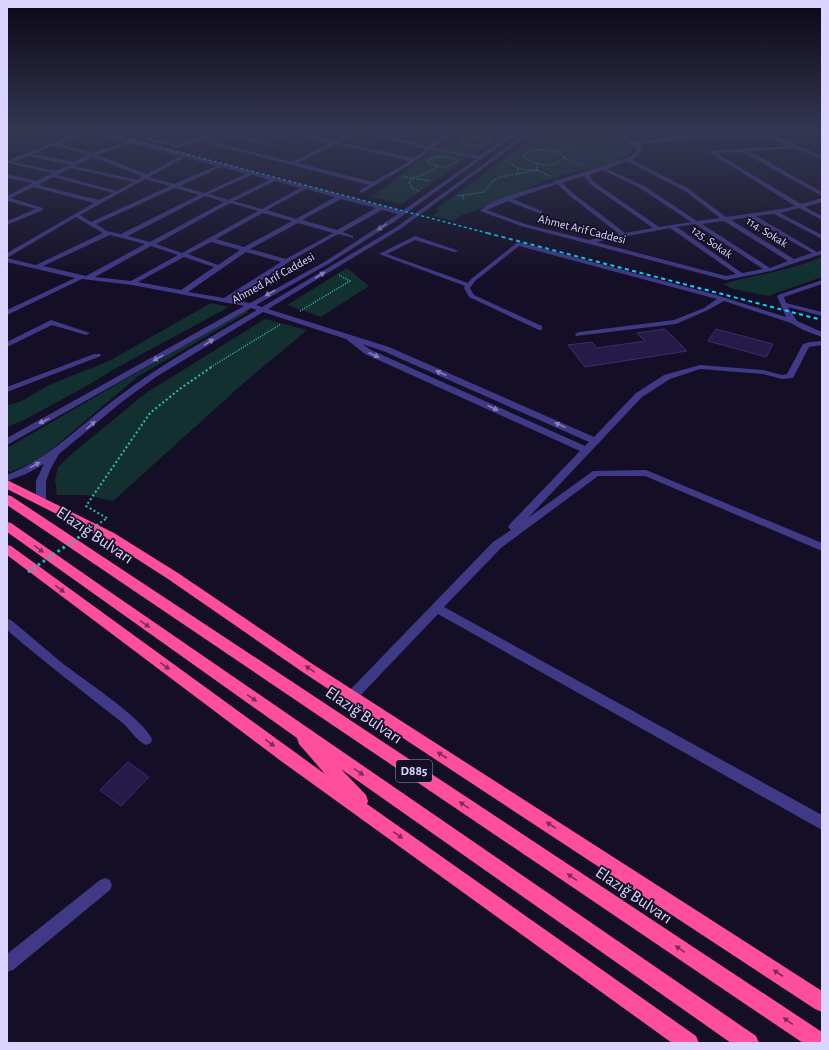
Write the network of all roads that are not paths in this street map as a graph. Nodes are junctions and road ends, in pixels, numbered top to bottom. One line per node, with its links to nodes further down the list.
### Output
1 (24, 181): 20 (street)
2 (41, 181): 20 (street)
3 (79, 181): 26 (street)
4 (136, 181): 26 (street)
5 (157, 181): 22 (street)
6 (185, 181): 22 (street)
7 (234, 181): 28 (street)
8 (271, 181): 34 (street)
9 (277, 181): 23 (street)
10 (361, 181): 21 (street)
11 (378, 181): 21 (street)
12 (447, 181): 41 (street, Ahmed Arif Caddesi)
13 (462, 181): 84 (street, Ahmed Arif Caddesi, one-way to 13)
14 (557, 181): 32 (street, Ahmet Arif Caddesi); 54 (street)
15 (591, 181): 51 (street)
16 (628, 181): 47 (street)
17 (669, 181): 44 (street, 114. Sokak)
18 (759, 181): 36 (street)
19 (799, 181): 29 (street)
20 (35, 184): 27 (street); 35 (street)
21 (373, 184): 25 (street)
22 (174, 186): 28 (street); 49 (street)
23 (304, 188): 30 (street); 38 (street)
24 (7, 191): 27 (street)
25 (362, 191)
26 (116, 192): 35 (street)
27 (17, 193): 31 (street)
28 (205, 194): 34 (street); 55 (street)
29 (822, 194)
30 (340, 197): 37 (street); 46 (street)
31 (7, 199): 48 (street)
32 (508, 200): 39 (street); 59 (street, Ahmet Arif Caddesi)
33 (822, 200): 36 (street)
34 (230, 201): 38 (street); 60 (street)
35 (98, 202): 42 (street)
36 (801, 206): 40 (street); 45 (street)
37 (381, 208): 41 (street); 53 (street)
38 (264, 211): 46 (street); 58 (street)
39 (540, 212)
40 (775, 212): 43 (street); 57 (street)
41 (401, 213): 83 (street, Ahmed Arif Caddesi, one-way to 83)
42 (76, 215): 49 (street); 64 (street)
43 (750, 215): 44 (street); 63 (street)
44 (724, 218): 47 (street); 68 (street, 114. Sokak)
45 (822, 218)
46 (297, 221): 53 (street); 61 (street)
47 (697, 222): 50 (street); 71 (street)
48 (7, 223)
49 (91, 224): 52 (street)
50 (671, 226): 51 (street); 72 (street, 125. Sokak)
51 (658, 229): 54 (street)
52 (108, 232): 55 (street); 69 (street)
53 (337, 232): 56 (street); 67 (street)
54 (624, 235): 59 (street)
55 (123, 236): 60 (street)
56 (351, 237)
57 (822, 237)
58 (212, 240): 61 (street); 65 (street)
59 (589, 242): 72 (street, Ahmet Arif Caddesi)
60 (152, 244): 65 (street); 73 (street)
61 (244, 250): 67 (street); 70 (street)
62 (456, 251): 76 (street)
63 (819, 253): 68 (street)
64 (7, 256)
65 (183, 256): 70 (street); 75 (street)
66 (7, 260): 69 (street)
67 (286, 261): 81 (street)
68 (792, 261): 71 (street)
69 (37, 267): 73 (street)
70 (219, 267): 79 (street)
71 (769, 270): 72 (street)
72 (741, 275)
73 (84, 278): 75 (street); 85 (street)
74 (822, 282): 77 (street)
75 (132, 284): 79 (street)
76 (468, 285): 80 (street); 88 (street)
77 (814, 285): 78 (street); 82 (street)
78 (822, 287)
79 (182, 292): 81 (street)
80 (723, 299): 87 (street); 90 (street)
81 (225, 300): 83 (street)
82 (783, 304): 86 (street); 87 (street)
83 (249, 305): 84 (street); 97 (street, Ahmed Arif Caddesi, one-way to 97)
84 (264, 309): 92 (street); 101 (street, Ahmed Arif Caddesi, one-way to 84)
85 (7, 313)
86 (822, 314)
87 (791, 321): 91 (street)
88 (539, 328)
89 (86, 333): 93 (street)
90 (579, 334)
91 (822, 335)
92 (349, 337): 99 (street, one-way to 92); 102 (street, one-way to 102)
93 (7, 344)
94 (822, 344): 99 (street)
95 (97, 356): 96 (street)
96 (7, 390)
97 (30, 428): 98 (street, Ahmed Arif Caddesi); 100 (street, Ahmed Arif Caddesi)
98 (7, 435)
99 (595, 441): 102 (street)
100 (7, 442)
101 (60, 448): 103 (street, Ahmed Arif Caddesi, one-way to 101); 106 (street, Ahmed Arif Caddesi)
102 (586, 450): 108 (street)
103 (7, 478)
104 (7, 484): 106 (highway)
105 (7, 499): 123 (highway, Elazığ Bulvarı / D885, one-way to 105)
106 (41, 501): 113 (highway, one-way to 106)
107 (7, 526): 114 (highway, D885, one-way to 114)
108 (497, 545): 109 (street); 111 (street)
109 (822, 547)
110 (7, 548): 116 (highway, one-way to 116)
111 (436, 608): 113 (street); 117 (street)
112 (7, 623): 115 (street)
113 (352, 696): 120 (highway, one-way to 113)
114 (289, 724): 116 (highway); 122 (highway, D885, one-way to 122)
115 (146, 739)
116 (377, 820): 121 (highway, one-way to 121)
117 (822, 823)
118 (105, 885): 119 (street)
119 (7, 964)
120 (822, 1002)
121 (689, 1043)
122 (749, 1043)
123 (821, 1043)

